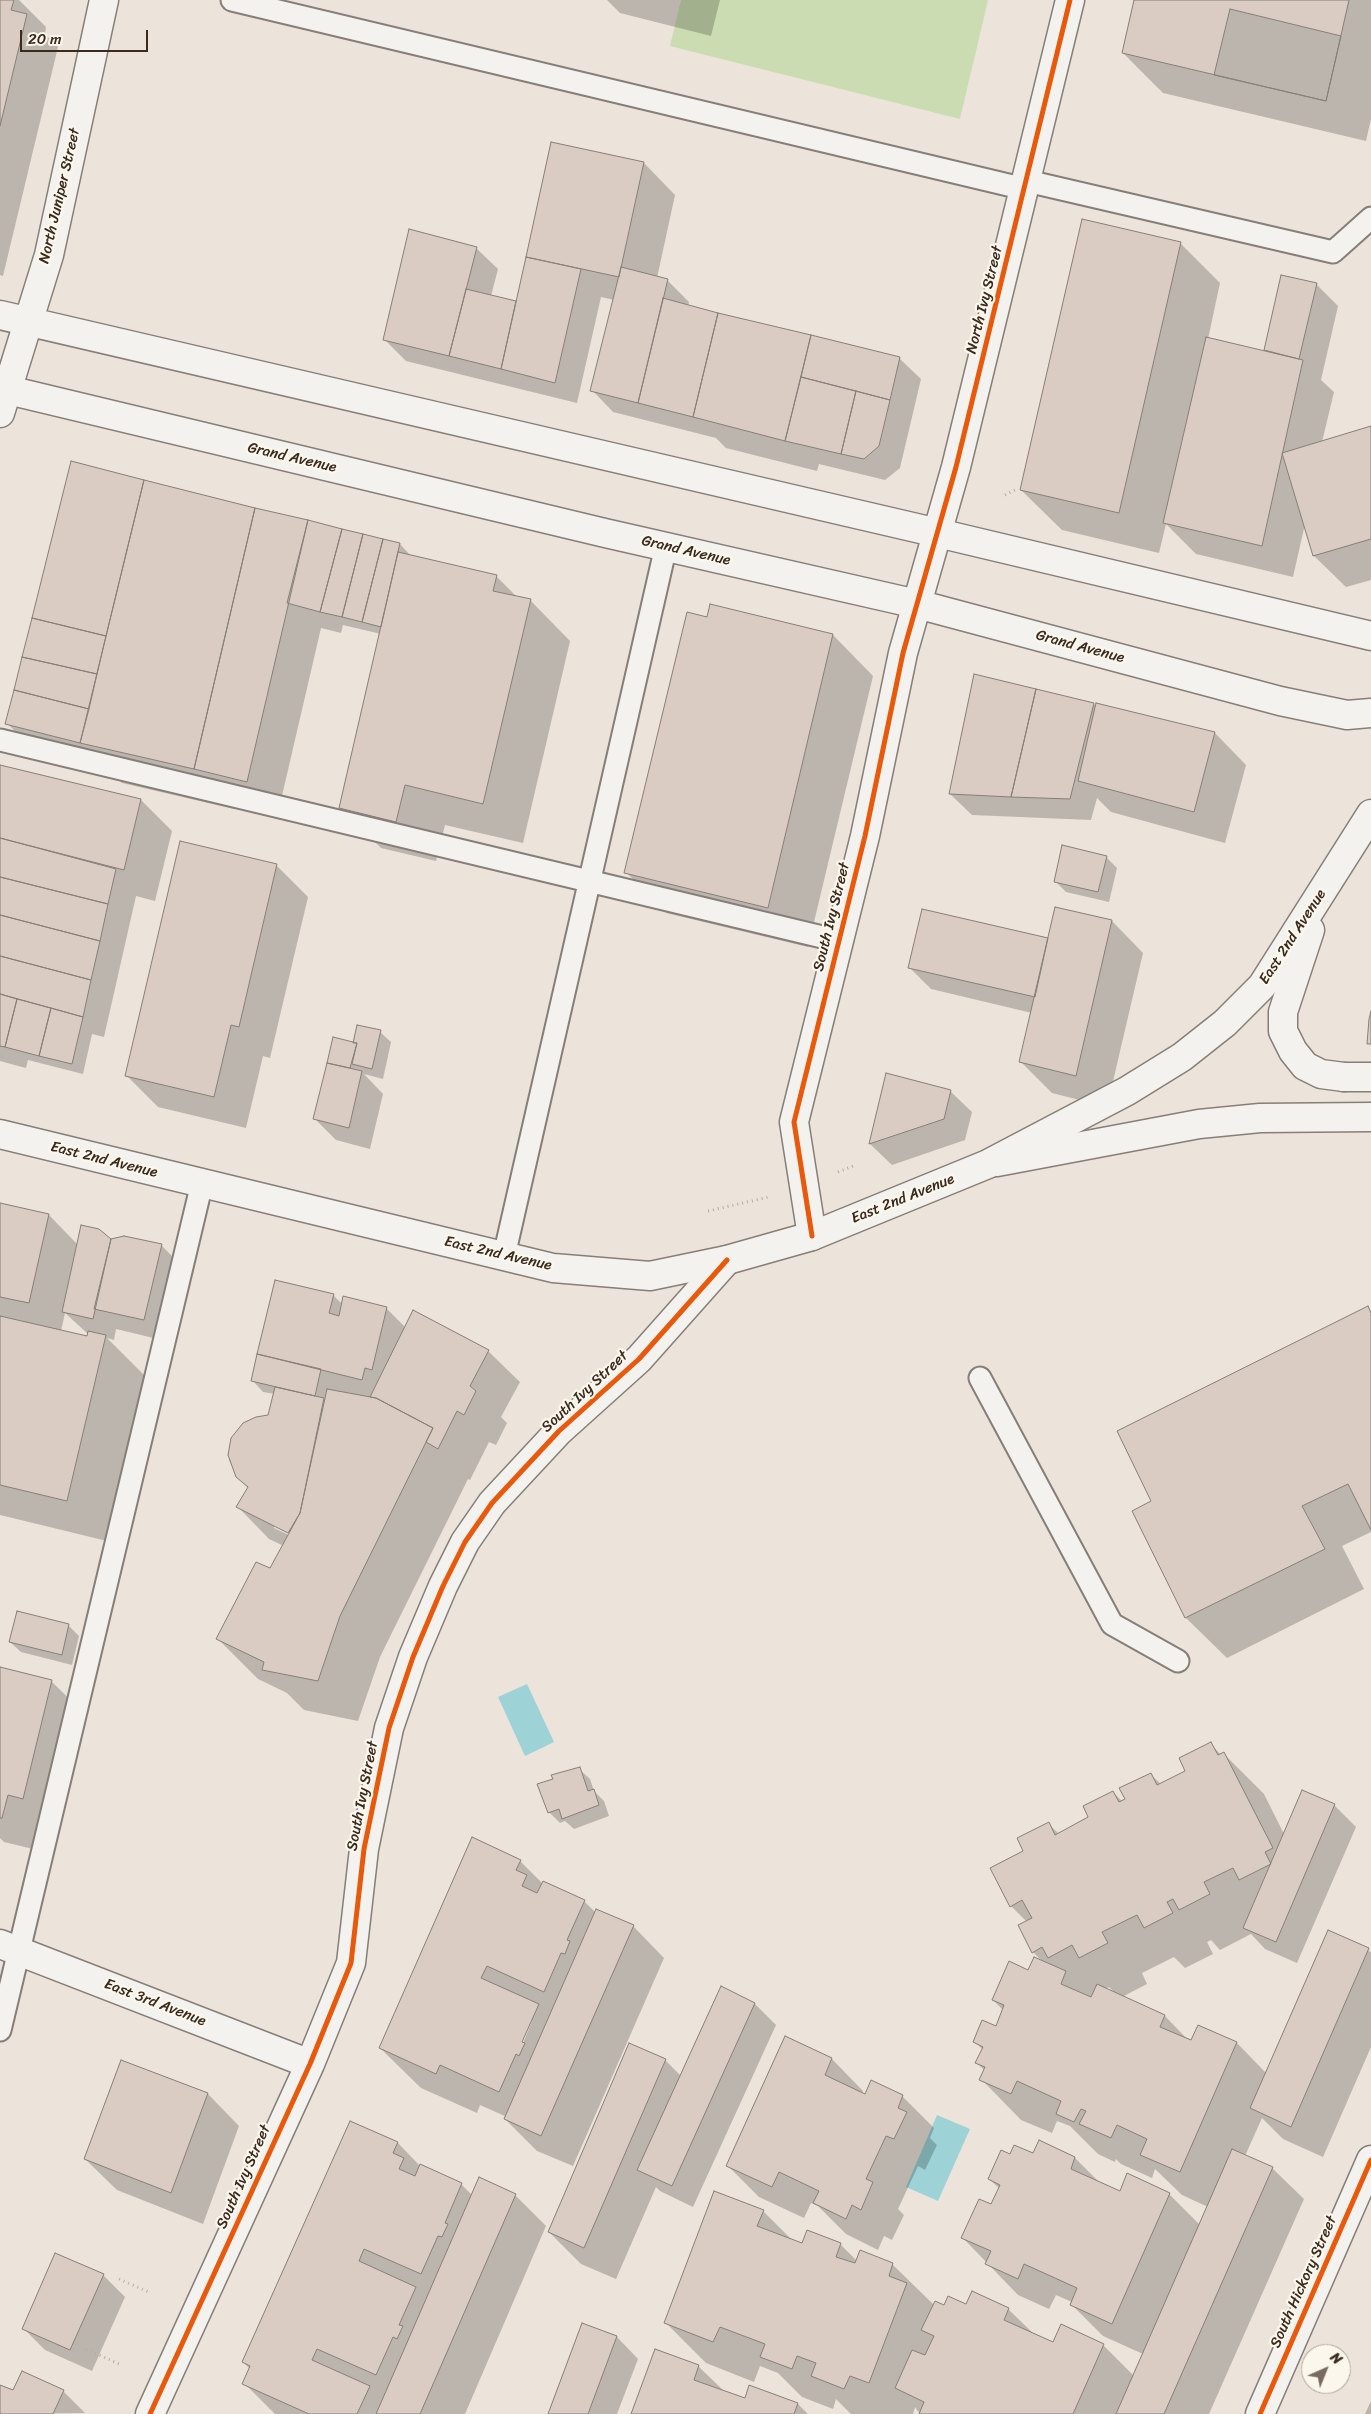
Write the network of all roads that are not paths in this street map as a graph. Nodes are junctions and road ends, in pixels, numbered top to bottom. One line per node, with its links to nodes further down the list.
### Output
1 (104, 0): 7 (main road, North Juniper Street)
2 (232, 0): 4 (lane)
3 (1070, 0): 4 (main road, North Ivy Street)
4 (1026, 185): 5 (lane); 9 (main road, North Ivy Street)
5 (1371, 218)
6 (0, 315): 7 (main road)
7 (28, 322): 8 (main road, North Juniper Street); 9 (main road)
8 (2, 397): 10 (main road, Grand Avenue)
9 (938, 533): 11 (main road, North Ivy Street); 12 (main road)
10 (666, 546): 11 (main road, Grand Avenue); 16 (lane)
11 (917, 604): 13 (main road, Grand Avenue); 18 (main road, South Ivy Street)
12 (1371, 636)
13 (1371, 714)
14 (0, 740): 16 (lane)
15 (1371, 814): 17 (main road, East 2nd Avenue)
16 (590, 881): 18 (lane); 25 (lane)
17 (1321, 894): 19 (main road); 22 (main road, East 2nd Avenue)
18 (839, 941): 24 (main road, South Ivy Street)
19 (1371, 1077)
20 (1371, 1117): 22 (main road, East 2nd Avenue)
21 (0, 1134): 23 (main road, East 2nd Avenue)
22 (988, 1164): 24 (main road, East 2nd Avenue)
23 (202, 1183): 25 (main road, East 2nd Avenue); 29 (lane)
24 (812, 1236): 26 (main road, East 2nd Avenue)
25 (504, 1256): 26 (main road, East 2nd Avenue)
26 (728, 1260): 31 (main road, South Ivy Street)
27 (980, 1378): 28 (lane)
28 (1178, 1661)
29 (9, 1947): 30 (lane); 31 (main road, East 3rd Avenue)
30 (0, 2030)
31 (310, 2064): 33 (main road, South Ivy Street)
32 (1371, 2160): 34 (main road, South Hickory Street)
33 (150, 2414)
34 (1260, 2414)

